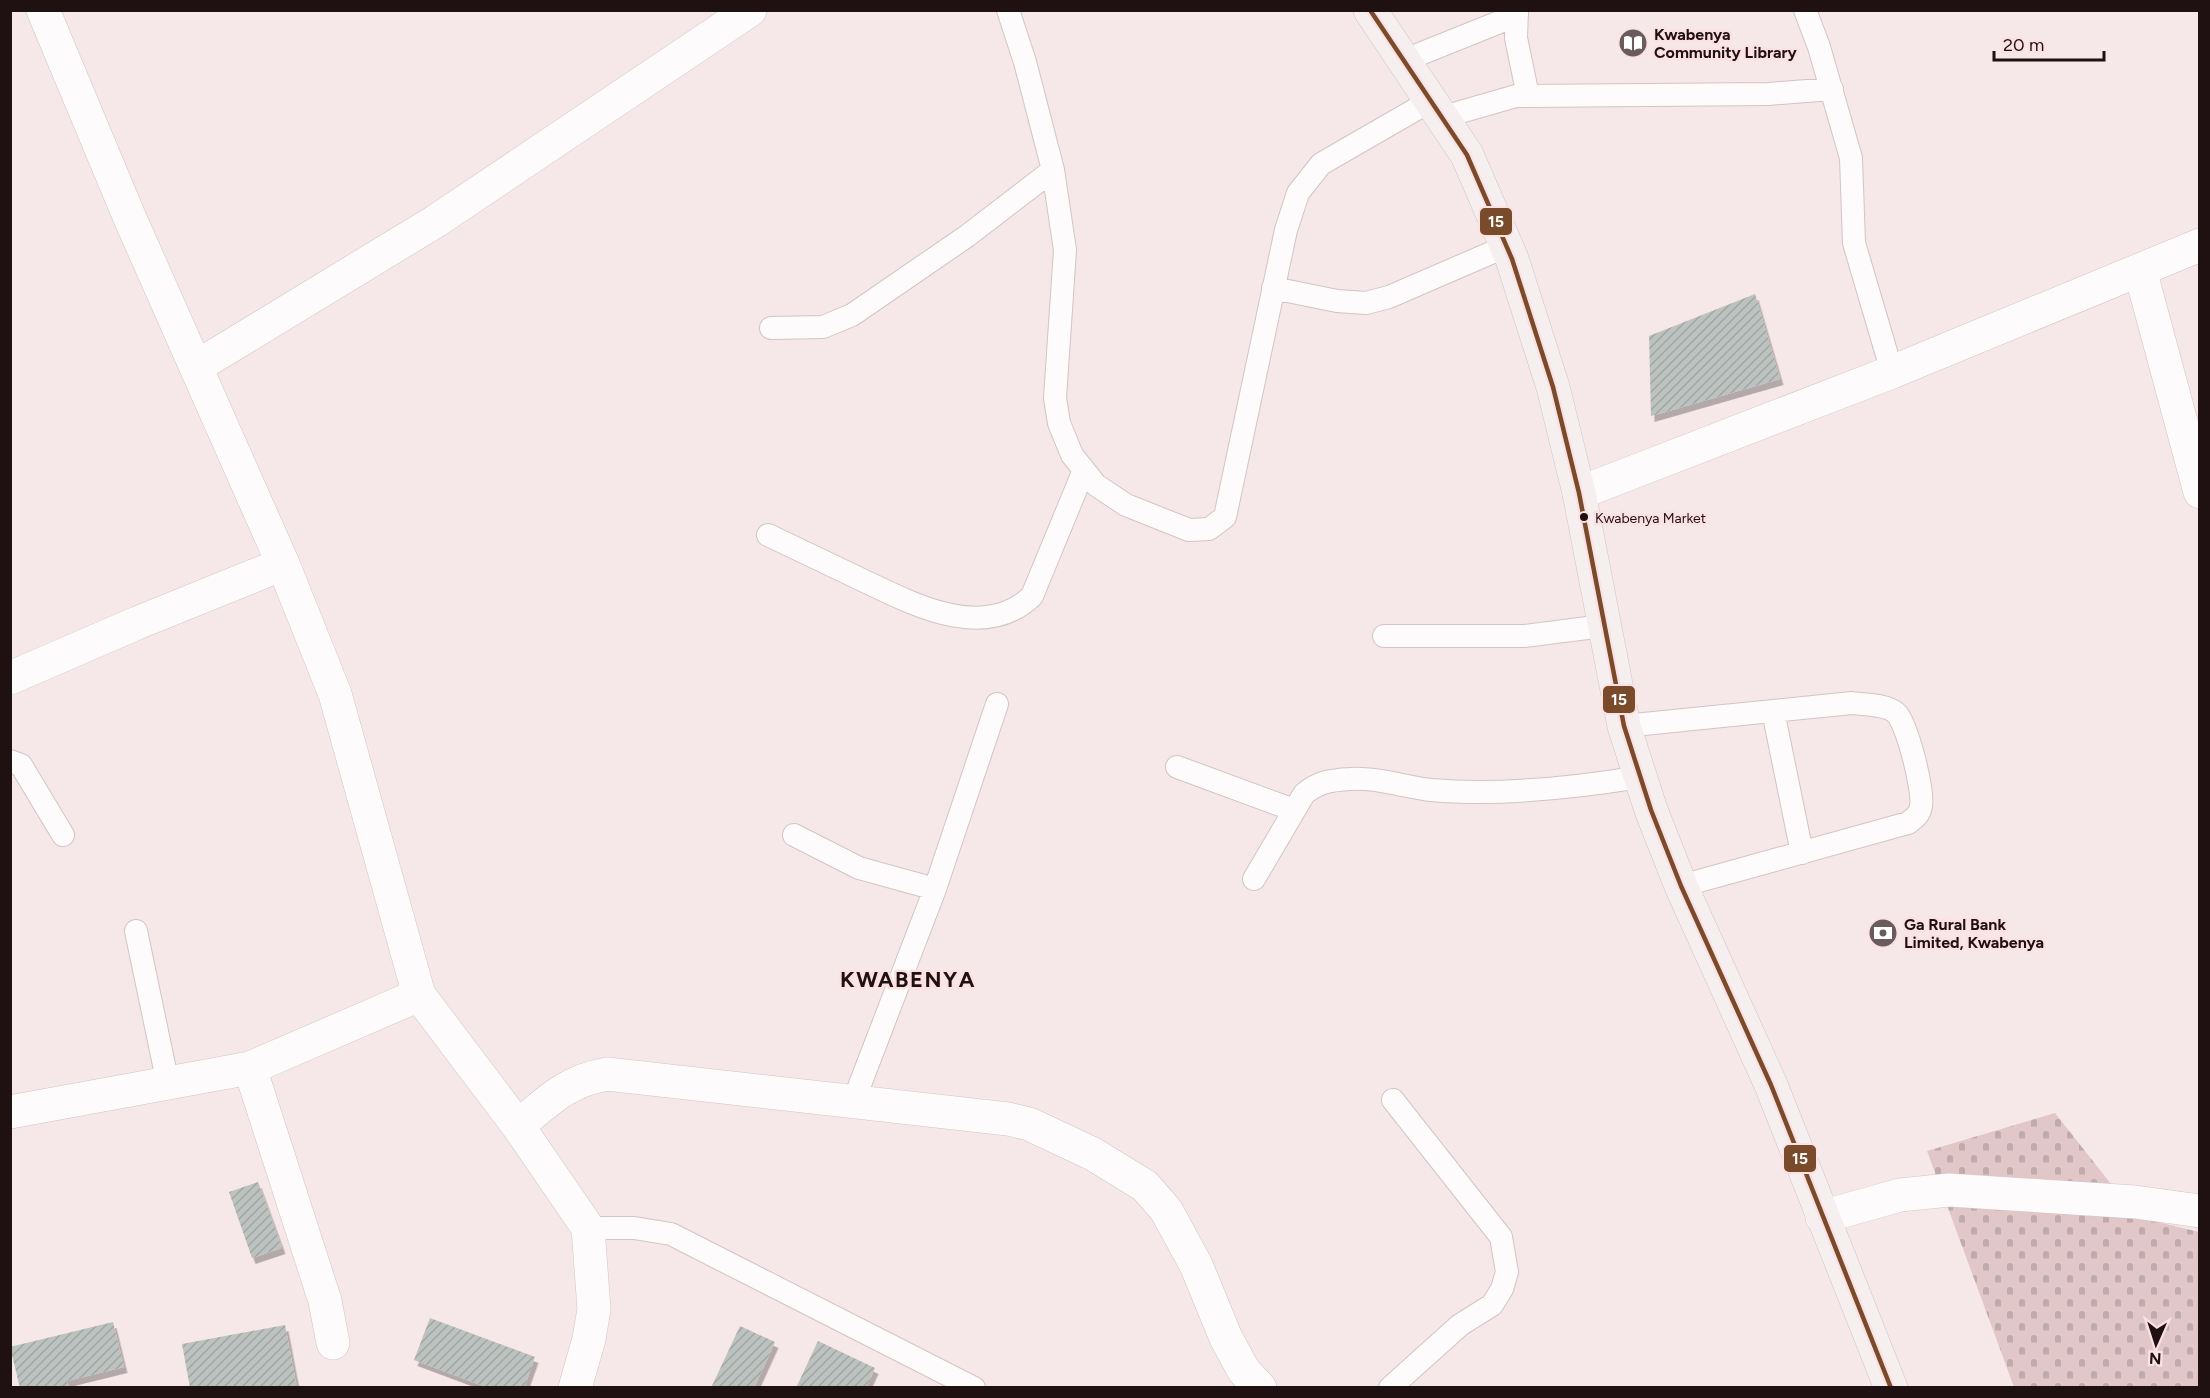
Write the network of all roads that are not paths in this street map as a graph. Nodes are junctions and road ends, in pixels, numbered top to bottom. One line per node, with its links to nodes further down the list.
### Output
1 (43, 10): 17 (street)
2 (750, 10): 17 (street)
3 (1008, 10): 11 (lane)
4 (1370, 10): 7 (main road)
5 (1805, 10): 8 (lane)
6 (1517, 13): 7 (lane); 9 (lane)
7 (1405, 60): 10 (main road)
8 (1832, 89): 9 (lane); 18 (lane)
9 (1528, 96): 10 (lane)
10 (1438, 109): 13 (main road); 15 (lane)
11 (1053, 170): 16 (lane); 19 (lane)
12 (2199, 245): 14 (street)
13 (1507, 246): 15 (lane); 21 (main road)
14 (2140, 270): 18 (street); 20 (street)
15 (1273, 288): 19 (lane)
16 (771, 328)
17 (196, 367): 23 (street)
18 (1892, 372): 21 (street)
19 (1084, 470): 22 (lane)
20 (2199, 492)
21 (1579, 493): 24 (main road)
22 (768, 535)
23 (283, 564): 26 (street); 41 (street)
24 (1603, 626): 25 (lane); 29 (main road)
25 (1384, 636)
26 (10, 678)
27 (997, 704): 39 (lane)
28 (1773, 711): 29 (lane); 36 (lane); 36 (lane)
29 (1624, 726): 32 (main road)
30 (10, 761): 35 (lane)
31 (1176, 767): 33 (lane)
32 (1641, 777): 33 (lane); 38 (main road)
33 (1294, 810): 37 (lane)
34 (794, 835): 39 (lane)
35 (63, 836)
36 (1802, 853): 38 (lane)
37 (1254, 879)
38 (1681, 886): 49 (main road)
39 (935, 889): 44 (lane)
40 (136, 931): 43 (lane)
41 (419, 995): 42 (street); 47 (street)
42 (250, 1068): 43 (street); 51 (street)
43 (168, 1084): 46 (street)
44 (854, 1100): 47 (street); 54 (street)
45 (1392, 1100): 55 (lane)
46 (10, 1112)
47 (518, 1126): 50 (street)
48 (2199, 1211): 49 (street)
49 (1822, 1217): 56 (main road)
50 (588, 1228): 52 (street); 53 (lane)
51 (333, 1343)
52 (575, 1388)
53 (974, 1388)
54 (1260, 1388)
55 (1390, 1388)
56 (1891, 1388)

